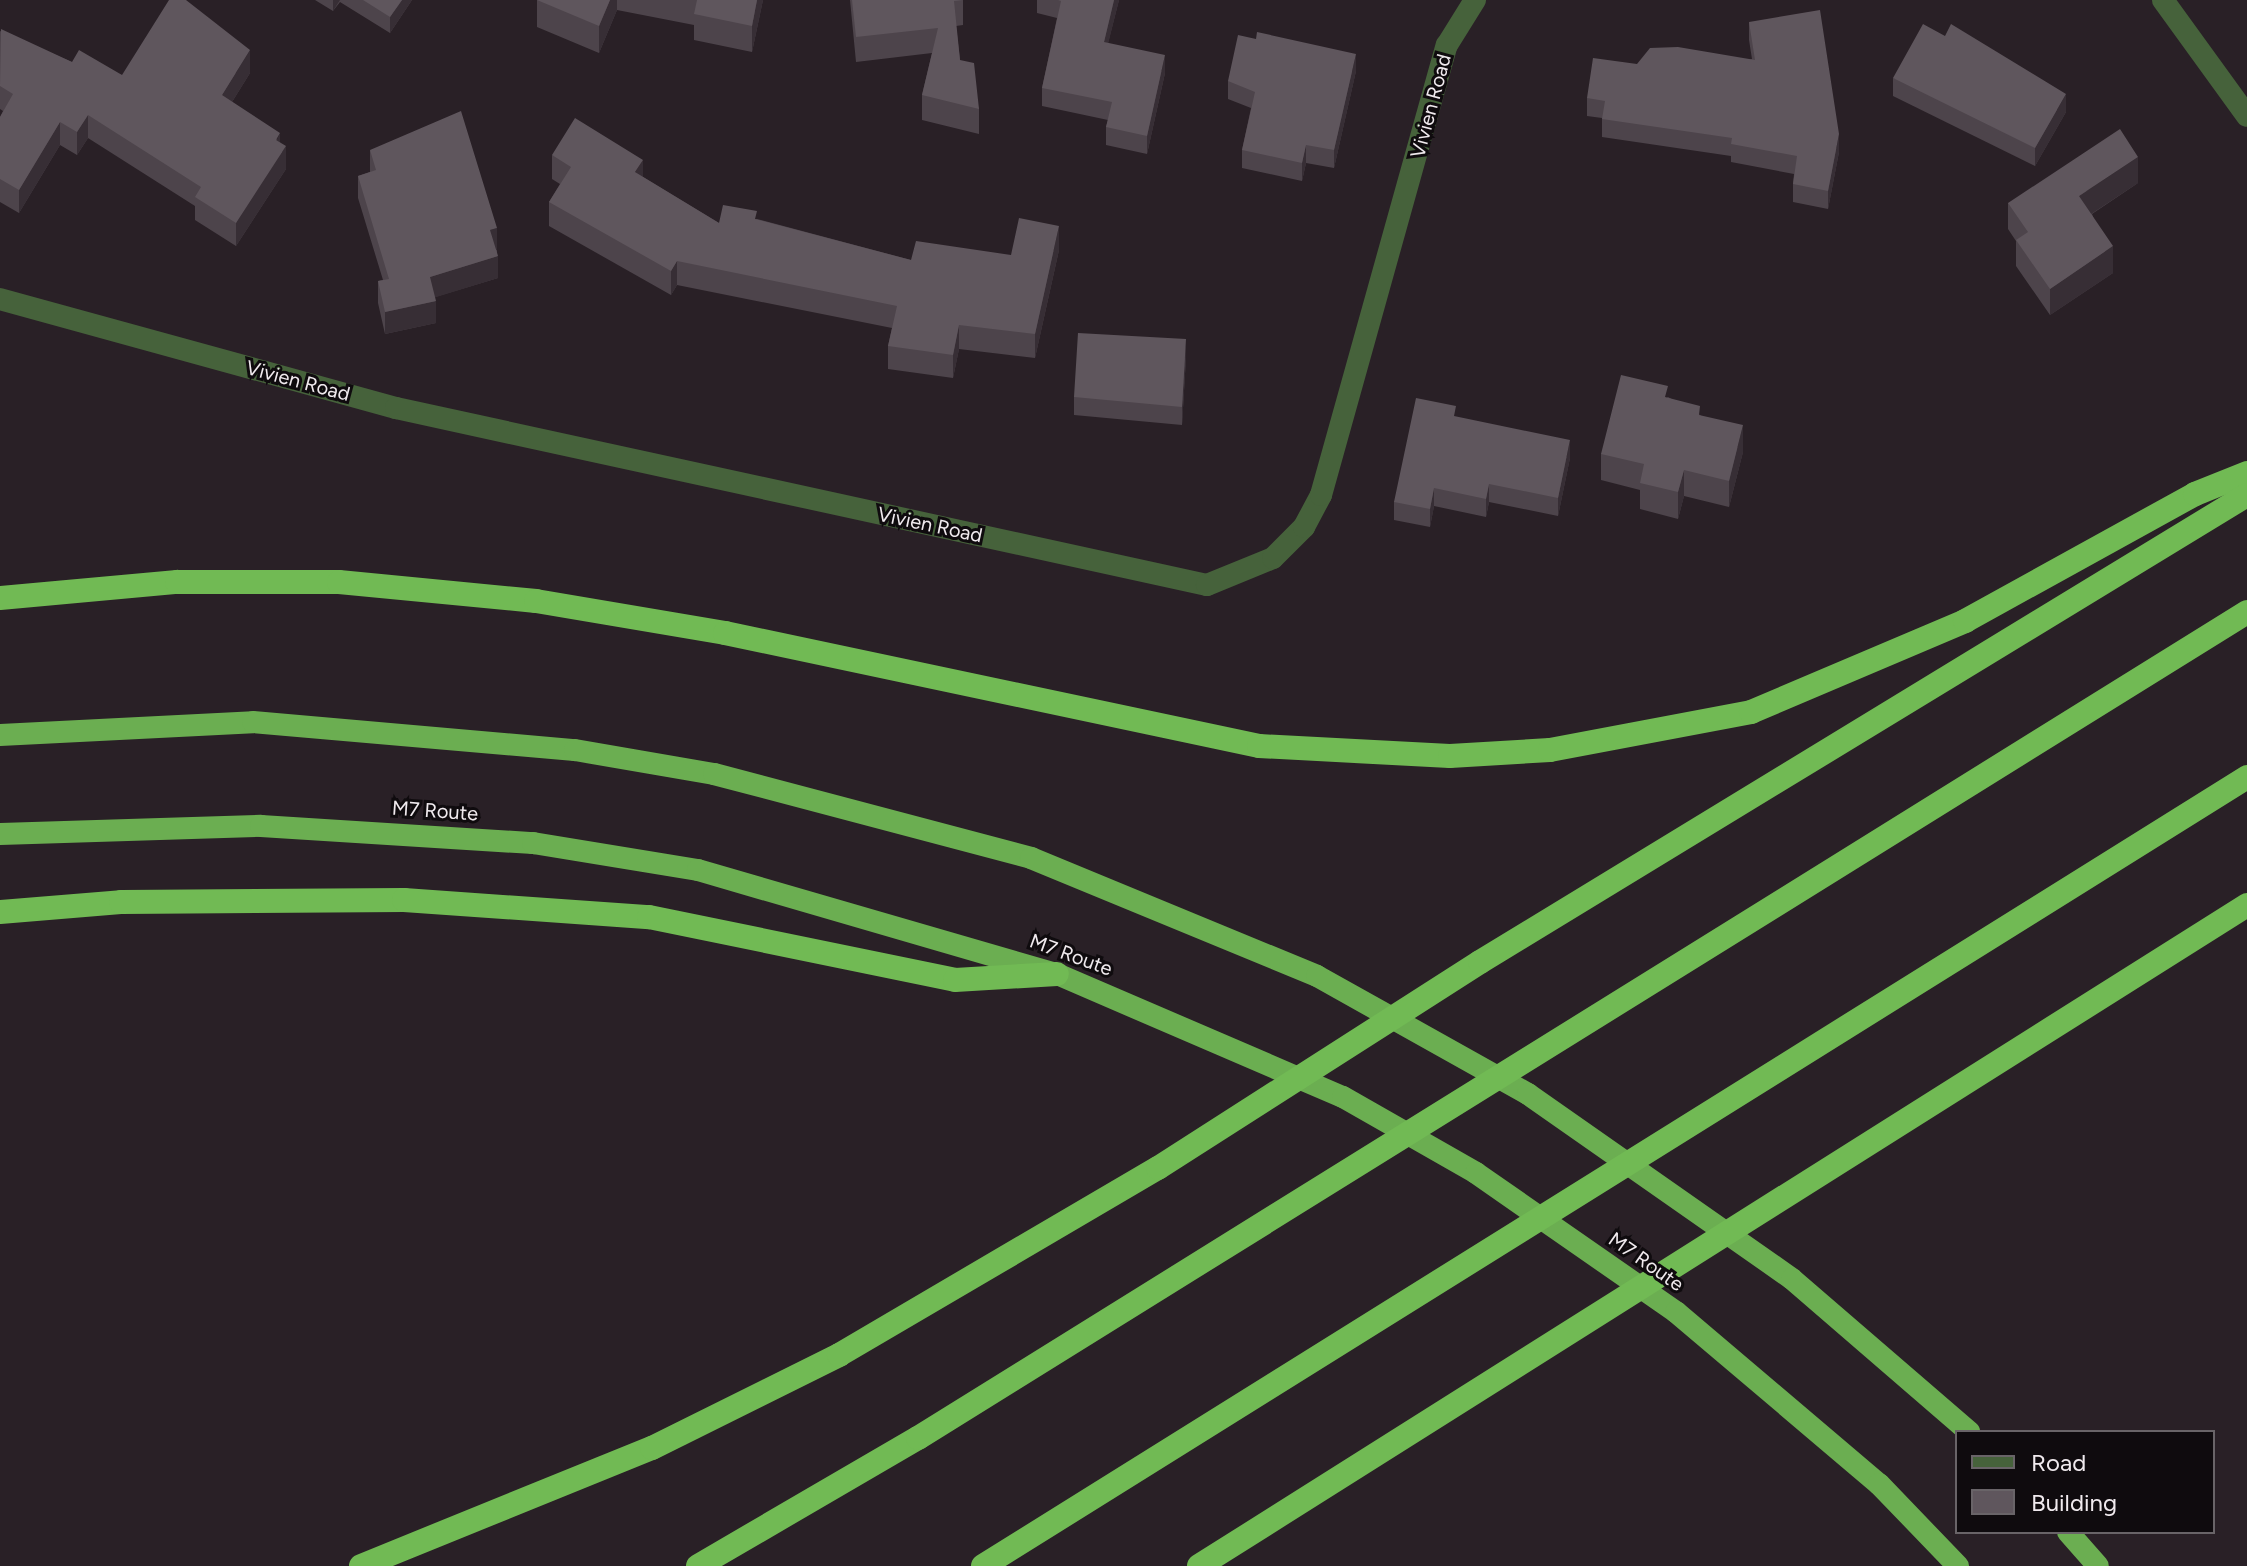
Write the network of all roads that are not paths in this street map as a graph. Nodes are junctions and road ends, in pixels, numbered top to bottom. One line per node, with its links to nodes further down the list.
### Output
1 (1475, 0): 4 (street, Vivien Road)
2 (2163, 0): 3 (street)
3 (2247, 116)
4 (0, 299)
5 (2247, 473): 7 (highway)
6 (2247, 495): 17 (highway)
7 (0, 598)
8 (2247, 612): 18 (highway)
9 (0, 735): 15 (highway)
10 (2247, 777): 19 (highway)
11 (0, 834): 14 (highway, M7 Route)
12 (2247, 905): 20 (highway)
13 (0, 912): 14 (highway)
14 (1057, 974): 21 (highway, M7 Route)
15 (1967, 1430)
16 (2070, 1534): 22 (highway)
17 (361, 1566)
18 (698, 1566)
19 (983, 1566)
20 (1199, 1566)
21 (1958, 1566)
22 (2098, 1566)

